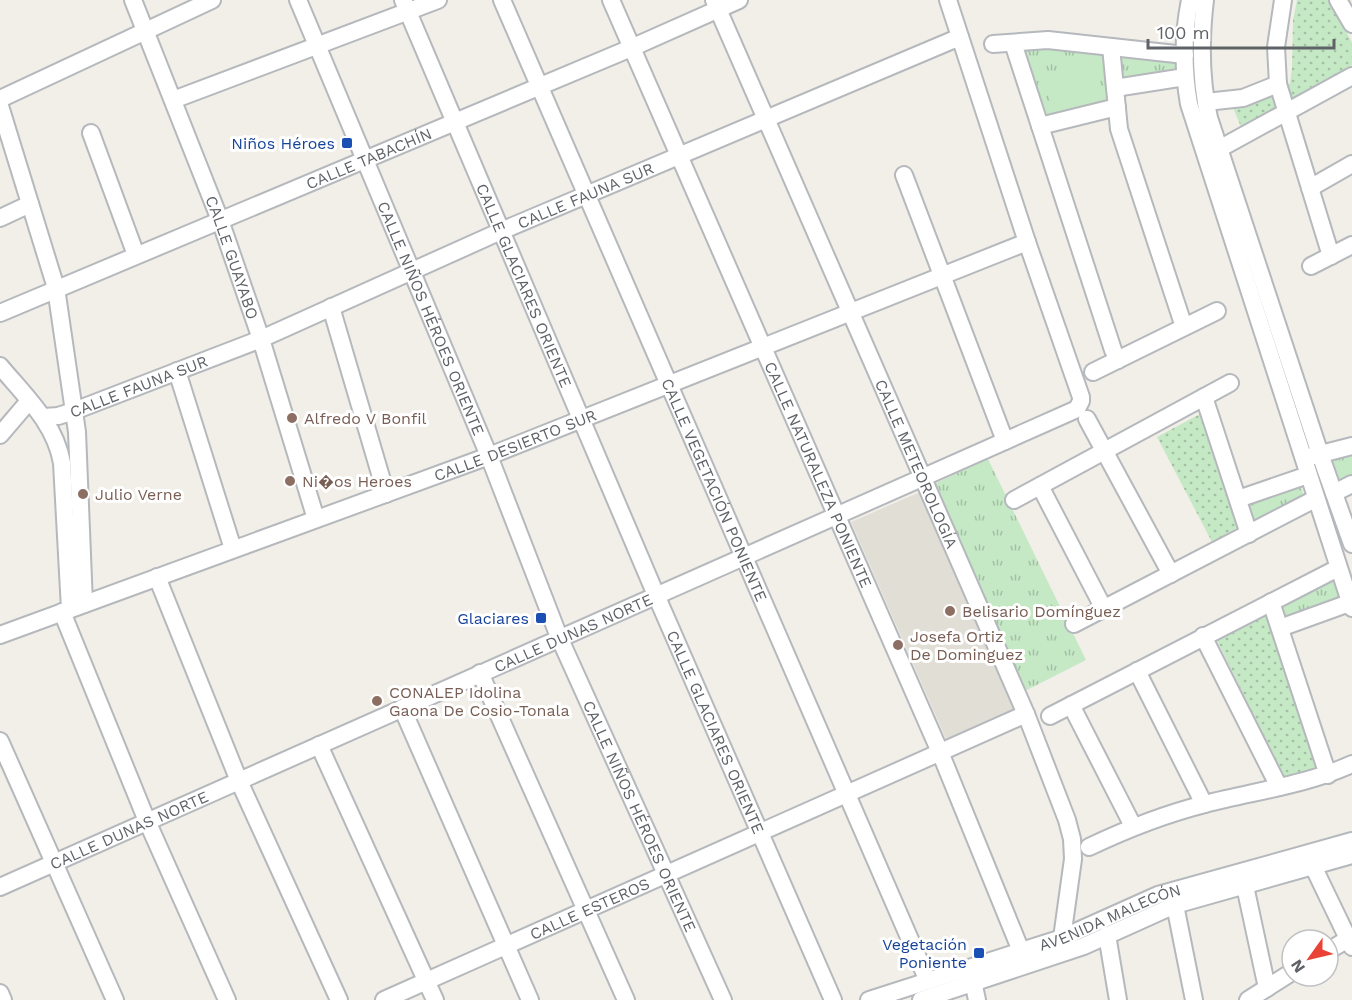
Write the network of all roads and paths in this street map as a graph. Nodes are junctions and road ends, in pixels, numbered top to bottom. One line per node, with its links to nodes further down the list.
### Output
1 (132, 0): 16 (street, CALLE GUAYABO)
2 (212, 0): 16 (street)
3 (298, 0): 21 (street, CALLE NIÑOS HÉROES ORIENTE)
4 (438, 0): 14 (street)
5 (502, 0): 29 (street, CALLE VEGETACIÓN PONIENTE)
6 (611, 0): 23 (street, CALLE NATURALEZA PONIENTE)
7 (739, 0): 13 (street, CALLE TABACHÍN)
8 (948, 0): 18 (street)
9 (1190, 0): 17 (street)
10 (1205, 0): 17 (street)
11 (1283, 0): 27 (street)
12 (1338, 0): 15 (street)
13 (716, 5): 23 (street, CALLE TABACHÍN); 37 (street, CALLE METEOROLOGÍA)
14 (406, 6): 21 (street); 38 (street, CALLE GLACIARES ORIENTE)
15 (1352, 24)
16 (145, 31): 31 (street); 32 (street, CALLE GUAYABO)
17 (1194, 34): 24 (street); 28 (street)
18 (960, 37): 37 (street, CALLE FAUNA SUR); 52 (street)
19 (1013, 43): 20 (street); 22 (street); 39 (street)
20 (993, 45)
21 (317, 46): 32 (street); 43 (street, CALLE NIÑOS HÉROES ORIENTE)
22 (1111, 47): 24 (street); 30 (street)
23 (631, 48): 29 (street, CALLE TABACHÍN); 42 (street, CALLE NATURALEZA PONIENTE)
24 (1185, 55): 26 (street)
25 (1352, 76): 36 (street)
26 (1185, 81): 28 (street); 30 (street); 65 (street)
27 (1278, 84): 33 (street); 36 (street)
28 (1203, 85): 33 (street)
29 (539, 86): 38 (street, CALLE TABACHÍN); 47 (street, CALLE VEGETACIÓN PONIENTE)
30 (1115, 88): 35 (street)
31 (0, 99)
32 (173, 100): 50 (street, CALLE GUAYABO)
33 (1206, 102): 41 (street)
34 (0, 106): 48 (street)
35 (1117, 107): 39 (street); 66 (street)
36 (1286, 113): 41 (street); 46 (street)
37 (766, 119): 42 (street, CALLE FAUNA SUR); 64 (street, CALLE METEOROLOGÍA)
38 (455, 121): 43 (street, CALLE TABACHÍN); 51 (street, CALLE GLACIARES ORIENTE)
39 (1040, 126): 69 (street)
40 (91, 133): 54 (street)
41 (1219, 149): 62 (street)
42 (679, 156): 47 (street, CALLE FAUNA SUR); 68 (street, CALLE NATURALEZA PONIENTE)
43 (364, 159): 50 (street, CALLE TABACHÍN); 57 (street, CALLE NIÑOS HÉROES ORIENTE)
44 (1352, 164): 46 (street)
45 (904, 175): 58 (street)
46 (1310, 188): 55 (street)
47 (587, 195): 51 (street, CALLE FAUNA SUR); 74 (street, CALLE VEGETACIÓN PONIENTE)
48 (30, 204): 49 (street); 59 (street)
49 (0, 218)
50 (220, 220): 54 (street, CALLE TABACHÍN); 67 (street, CALLE GUAYABO)
51 (501, 231): 57 (street, CALLE FAUNA SUR); 80 (street, CALLE GLACIARES ORIENTE)
52 (1027, 242): 58 (street, CALLE DESIERTO SUR); 78 (street)
53 (1352, 245): 55 (street)
54 (136, 255): 59 (street, CALLE TABACHÍN)
55 (1331, 256): 56 (street)
56 (1311, 266)
57 (411, 272): 60 (street, CALLE FAUNA SUR); 86 (street, CALLE NIÑOS HÉROES ORIENTE)
58 (944, 276): 64 (street, CALLE DESIERTO SUR); 82 (street)
59 (57, 288): 63 (street, CALLE TABACHÍN); 77 (street)
60 (331, 307): 67 (street, CALLE FAUNA SUR); 92 (street)
61 (1217, 310): 66 (street)
62 (1273, 312): 65 (street); 85 (street)
63 (0, 313)
64 (851, 313): 68 (street, CALLE DESIERTO SUR); 89 (street, CALLE METEOROLOGÍA)
65 (1256, 317): 87 (street)
66 (1184, 327): 69 (street)
67 (261, 339): 71 (street, CALLE FAUNA SUR); 98 (street, CALLE GUAYABO)
68 (763, 348): 74 (street, CALLE DESIERTO SUR); 97 (street, CALLE NATURALEZA PONIENTE)
69 (1118, 360): 72 (street)
70 (0, 366): 76 (street)
71 (177, 371): 77 (street, CALLE FAUNA SUR); 101 (street)
72 (1093, 372)
73 (1230, 383): 75 (street)
74 (669, 385): 80 (street, CALLE DESIERTO SUR); 102 (street, CALLE VEGETACIÓN PONIENTE)
75 (1204, 397): 84 (street); 94 (street)
76 (29, 401): 79 (street); 81 (street)
77 (74, 411): 79 (street, CALLE FAUNA SUR); 109 (street)
78 (1083, 412): 82 (street, CALLE DUNAS NORTE); 84 (street)
79 (44, 417): 109 (street)
80 (581, 420): 86 (street, CALLE DESIERTO SUR); 106 (street, CALLE GLACIARES ORIENTE)
81 (0, 435)
82 (1005, 441): 89 (street, CALLE DUNAS NORTE)
83 (1352, 446): 85 (street)
84 (1105, 451): 91 (street); 104 (street)
85 (1320, 454): 87 (street); 93 (street)
86 (489, 456): 92 (street, CALLE DESIERTO SUR); 115 (street, CALLE NIÑOS HÉROES ORIENTE)
87 (1302, 459): 88 (street)
88 (1308, 475): 94 (street); 95 (street)
89 (922, 477): 97 (street, CALLE DUNAS NORTE); 120 (street, CALLE METEOROLOGÍA)
90 (1352, 484): 93 (street)
91 (1040, 486): 96 (street); 110 (street)
92 (386, 494): 98 (street, CALLE DESIERTO SUR)
93 (1334, 494): 100 (street)
94 (1238, 499): 99 (street)
95 (1315, 499): 99 (street); 103 (street)
96 (1014, 500)
97 (836, 515): 102 (street, CALLE DUNAS NORTE); 124 (street, CALLE NATURALEZA PONIENTE)
98 (316, 519): 101 (street, CALLE DESIERTO SUR)
99 (1249, 534): 104 (street)
100 (1352, 544)
101 (233, 549): 105 (street, CALLE DESIERTO SUR)
102 (744, 556): 106 (street, CALLE DUNAS NORTE); 129 (street, CALLE VEGETACIÓN PONIENTE)
103 (1338, 568): 107 (street); 108 (street)
104 (1171, 574): 110 (street)
105 (157, 577): 109 (street, CALLE DESIERTO SUR); 127 (street)
106 (656, 595): 115 (street, CALLE DUNAS NORTE); 133 (street, CALLE GLACIARES ORIENTE)
107 (1271, 602): 112 (street); 114 (street)
108 (1351, 604): 112 (street)
109 (72, 608): 113 (street, CALLE DESIERTO SUR); 131 (street)
110 (1104, 609): 111 (street)
111 (1074, 624)
112 (1281, 628): 126 (street)
113 (0, 635)
114 (1203, 636): 116 (street); 128 (street)
115 (560, 638): 117 (street, CALLE DUNAS NORTE); 139 (street, CALLE NIÑOS HÉROES ORIENTE)
116 (1137, 671): 118 (street); 130 (street)
117 (480, 673): 119 (street, CALLE DUNAS NORTE); 143 (street)
118 (1071, 705): 121 (street); 132 (street)
119 (402, 708): 123 (street, CALLE DUNAS NORTE); 147 (street)
120 (1026, 714): 124 (street, CALLE ESTEROS); 145 (street, CALLE METEOROLOGÍA)
121 (1050, 716)
122 (0, 741): 137 (street)
123 (319, 745): 127 (street, CALLE DUNAS NORTE); 151 (street)
124 (940, 752): 129 (street, CALLE ESTEROS); 148 (street, CALLE NATURALEZA PONIENTE)
125 (1352, 764): 126 (street)
126 (1328, 775): 128 (street)
127 (239, 780): 131 (street, CALLE DUNAS NORTE); 158 (street)
128 (1279, 787): 130 (street)
129 (847, 794): 133 (street, CALLE ESTEROS); 152 (street, CALLE VEGETACIÓN PONIENTE)
130 (1204, 804): 132 (street)
131 (147, 821): 137 (street, CALLE DUNAS NORTE); 157 (street)
132 (1133, 826): 135 (street)
133 (759, 833): 139 (street, CALLE ESTEROS); 164 (street, CALLE GLACIARES ORIENTE)
134 (1352, 841): 145 (street, AVENIDA MALECÓN)
135 (1089, 847)
136 (1352, 855): 138 (street, AVENIDA MALECÓN)
137 (54, 863): 141 (street, CALLE DUNAS NORTE); 156 (street)
138 (1313, 866): 140 (street, AVENIDA MALECÓN); 146 (street)
139 (666, 874): 143 (street, CALLE ESTEROS); 163 (street, CALLE NIÑOS HÉROES ORIENTE)
140 (1245, 886): 142 (street, AVENIDA MALECÓN); 153 (street)
141 (0, 887)
142 (1176, 905): 144 (street, AVENIDA MALECÓN); 169 (street)
143 (585, 910): 147 (street, CALLE ESTEROS); 162 (street)
144 (1107, 935): 149 (street, AVENIDA MALECÓN); 168 (street)
145 (1062, 938): 148 (street, AVENIDA MALECÓN)
146 (1350, 943)
147 (506, 945): 151 (street, CALLE ESTEROS); 161 (street)
148 (1021, 951): 149 (street, AVENIDA MALECÓN)
149 (972, 975): 152 (street, AVENIDA MALECÓN); 166 (street, AVENIDA MALECÓN); 167 (street)
150 (1280, 980): 153 (street)
151 (426, 981): 159 (street, CALLE ESTEROS); 160 (street)
152 (928, 981): 165 (street, AVENIDA MALECÓN)
153 (1267, 988): 170 (street)
154 (0, 993): 155 (street)
155 (3, 1000)
156 (115, 1000)
157 (227, 1000)
158 (339, 1000)
159 (384, 1000)
160 (435, 1000)
161 (530, 1000)
162 (626, 1000)
163 (723, 1000)
164 (832, 1000)
165 (868, 1000)
166 (921, 1000)
167 (977, 1000)
168 (1118, 1000)
169 (1194, 1000)
170 (1248, 1000)

